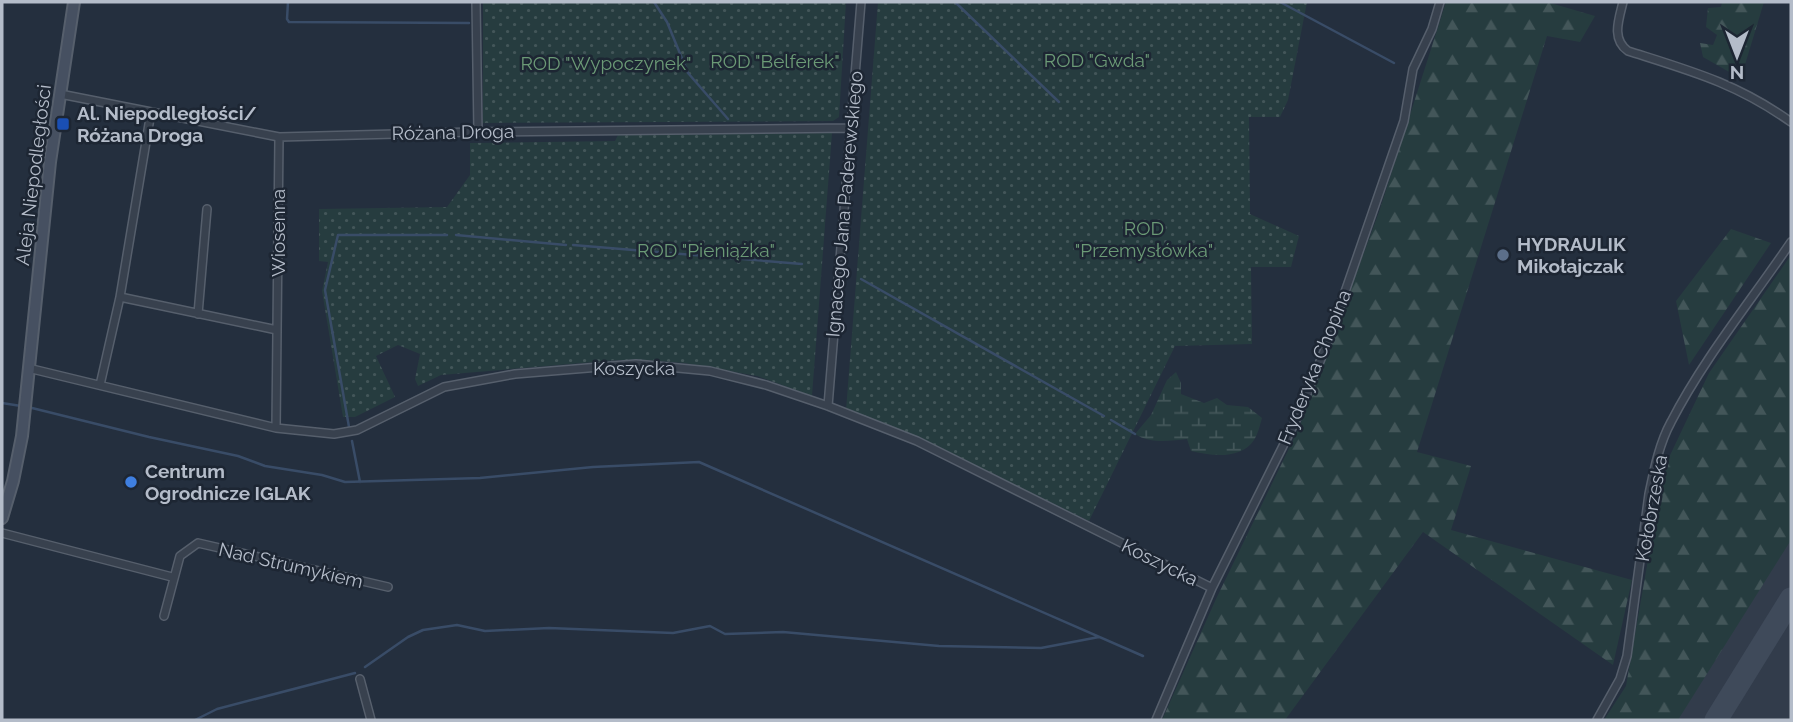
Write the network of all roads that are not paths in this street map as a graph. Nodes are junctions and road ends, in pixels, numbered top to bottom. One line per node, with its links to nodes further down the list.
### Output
1 (74, 2): 6 (street, Aleja Niepodległości)
2 (476, 2): 10 (street)
3 (861, 2): 9 (street, Ignacego Jana Paderewskiego)
4 (1440, 2): 25 (street, Fryderyka Chopina)
5 (1623, 2): 8 (street)
6 (60, 94): 7 (street, Różana Droga); 17 (street, Aleja Niepodległości)
7 (151, 112): 11 (street, Różana Droga); 14 (street)
8 (1791, 122)
9 (850, 128): 10 (street, Różana Droga); 19 (street, Ignacego Jana Paderewskiego)
10 (478, 132): 11 (street, Różana Droga)
11 (279, 136): 16 (street, Wiosenna)
12 (207, 209): 15 (street)
13 (1791, 242): 30 (street, Kołobrzeska)
14 (120, 297): 15 (street); 18 (street)
15 (198, 313): 16 (street)
16 (277, 330): 20 (street, Wiosenna)
17 (28, 368): 18 (street, Koszycka); 21 (street, Aleja Niepodległości)
18 (100, 385): 20 (street, Koszycka)
19 (828, 406): 20 (street, Koszycka); 25 (street, Koszycka)
20 (276, 428)
21 (2, 518)
22 (2, 533): 23 (street)
23 (172, 577): 24 (street, Nad Strumykiem); 26 (street, Nad Strumykiem)
24 (388, 587)
25 (1212, 588): 29 (street, Fryderyka Chopina)
26 (164, 616)
27 (360, 679): 28 (street)
28 (371, 720)
29 (1156, 720)
30 (1597, 720)

